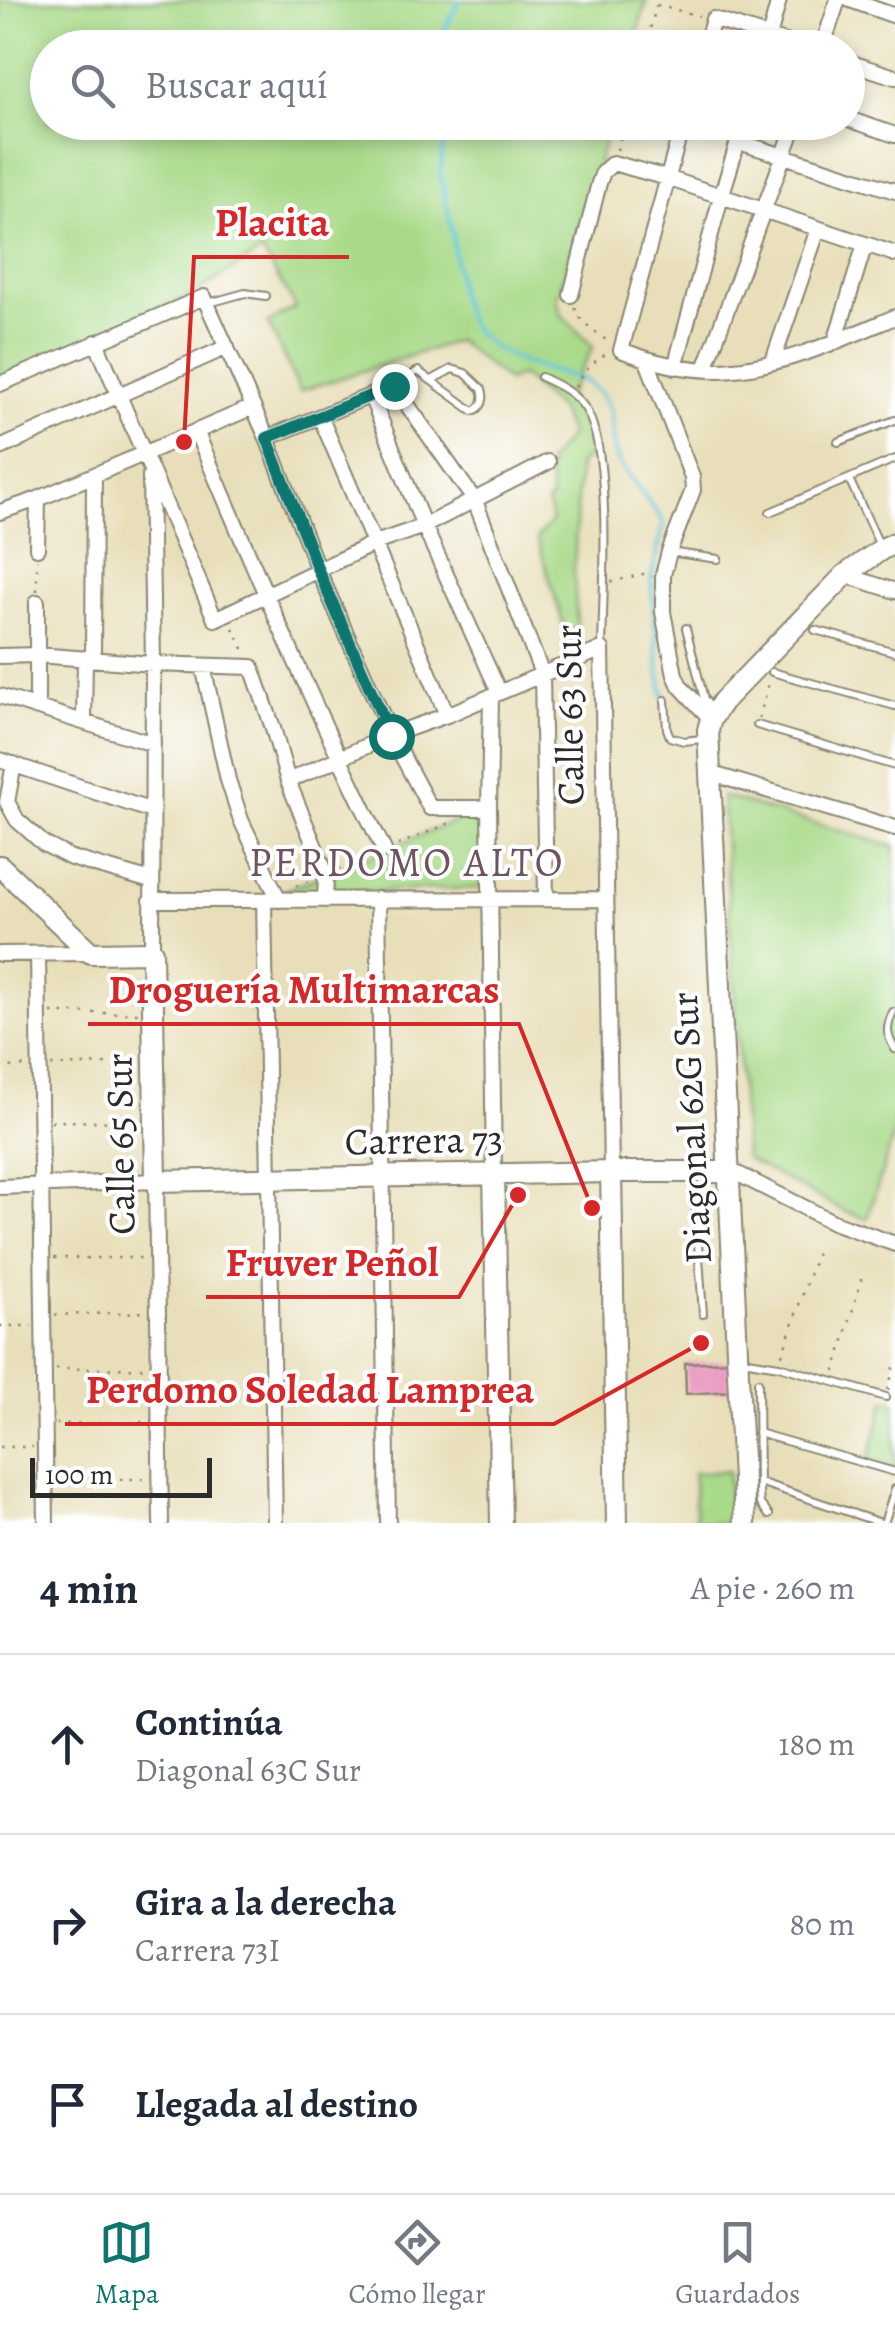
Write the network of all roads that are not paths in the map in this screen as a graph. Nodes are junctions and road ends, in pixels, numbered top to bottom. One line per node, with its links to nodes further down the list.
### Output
1 (780, 0): 7 (street)
2 (838, 0): 8 (street)
3 (850, 0): 4 (street)
4 (895, 16)
5 (710, 30): 6 (street)
6 (739, 30)
7 (771, 30)
8 (828, 30)
9 (865, 68): 10 (street)
10 (895, 78)
11 (865, 125): 12 (street)
12 (895, 135)
13 (678, 140): 17 (street)
14 (789, 140): 16 (street)
15 (739, 142): 16 (street); 19 (street)
16 (784, 154): 18 (street); 20 (street)
17 (667, 178): 19 (street); 24 (street); 31 (street)
18 (895, 191)
19 (721, 197): 20 (street); 33 (street)
20 (765, 211): 21 (street); 34 (street)
21 (818, 229): 22 (street); 32 (street)
22 (865, 244): 23 (street); 29 (street)
23 (895, 254)
24 (571, 295)
25 (266, 296): 26 (lane)
26 (205, 300): 28 (street); 30 (street)
27 (895, 316): 29 (street)
28 (96, 342): 37 (street); 39 (street)
29 (835, 342): 32 (street)
30 (227, 347): 39 (street); 41 (street)
31 (647, 360): 33 (street); 61 (street)
32 (773, 361): 34 (street)
33 (675, 367): 34 (street)
34 (706, 369)
35 (541, 377): 70 (lane, Calle 63 Sur)
36 (432, 380): 36 (lane); 38 (lane)
37 (0, 384)
38 (394, 386): 40 (street); 54 (street)
39 (119, 394): 47 (street); 48 (street)
40 (371, 396): 42 (street); 57 (street)
41 (253, 407): 44 (street); 45 (street)
42 (320, 416): 45 (street); 58 (street)
43 (895, 420): 46 (lane)
44 (196, 432): 48 (street); 66 (street)
45 (267, 438): 63 (street)
46 (838, 442)
47 (0, 448)
48 (148, 458): 51 (street); 66 (street); 75 (street, Calle 65 Sur)
49 (895, 459): 52 (lane)
50 (548, 462): 54 (street)
51 (94, 475): 53 (street); 74 (street)
52 (850, 478): 56 (lane); 59 (lane)
53 (38, 499): 55 (street); 60 (street)
54 (475, 501): 57 (street); 78 (street)
55 (0, 512)
56 (770, 512)
57 (424, 526): 58 (street); 79 (street)
58 (375, 543): 63 (street); 84 (street)
59 (888, 546): 64 (street)
60 (37, 548)
61 (669, 552): 62 (lane); 86 (street)
62 (718, 559)
63 (318, 570): 66 (street); 88 (street)
64 (844, 576): 65 (street); 86 (street)
65 (895, 591)
66 (264, 594): 90 (street)
67 (37, 602): 72 (street)
68 (686, 628): 86 (lane)
69 (815, 630): 71 (lane)
70 (602, 648): 78 (street); 101 (street, Calle 63 Sur)
71 (895, 652)
72 (37, 655): 73 (street); 74 (street); 83 (street)
73 (0, 656)
74 (90, 658): 75 (street); 85 (street)
75 (153, 664): 76 (street); 89 (street, Calle 65 Sur)
76 (203, 666): 94 (street); 105 (street)
77 (772, 672): 82 (lane)
78 (542, 674): 79 (street); 103 (street)
79 (495, 694): 84 (street); 95 (street)
80 (0, 696): 83 (street)
81 (665, 700): 86 (lane)
82 (895, 706)
83 (37, 708): 85 (street)
84 (447, 715): 88 (street)
85 (84, 722): 89 (street)
86 (710, 725): 93 (street, Diagonal 62G Sur)
87 (757, 725): 92 (lane)
88 (391, 736): 90 (street); 95 (street)
89 (153, 744): 96 (street, Calle 65 Sur)
90 (340, 760): 94 (street); 98 (street)
91 (7, 762): 96 (street); 100 (street)
92 (895, 766)
93 (709, 773): 97 (street); 116 (street, Diagonal 62G Sur)
94 (288, 782): 106 (street)
95 (489, 808): 102 (street)
96 (152, 811): 100 (street, Calle 65 Sur)
97 (895, 828)
98 (384, 850)
99 (0, 866): 109 (street)
100 (152, 881): 104 (street, Calle 65 Sur)
101 (606, 898): 103 (street); 114 (street, Calle 63 Sur)
102 (492, 899): 103 (street); 107 (street); 117 (street)
103 (546, 899)
104 (151, 900): 105 (street); 108 (street, Calle 65 Sur)
105 (272, 900): 106 (street); 119 (street)
106 (325, 900): 107 (street)
107 (378, 900): 118 (street)
108 (152, 952): 109 (street); 120 (street, Calle 65 Sur)
109 (91, 953): 111 (street)
110 (0, 954): 111 (street)
111 (38, 954): 121 (street)
112 (893, 1012): 113 (lane)
113 (895, 1050)
114 (611, 1172): 115 (street, Carrera 73); 117 (street, Carrera 73); 138 (street, Calle 63 Sur)
115 (692, 1172): 116 (street, Carrera 73); 124 (lane)
116 (728, 1172): 123 (street, Carrera 73); 125 (street, Diagonal 62G Sur)
117 (494, 1174): 118 (street, Carrera 73); 137 (street)
118 (383, 1176): 119 (street, Carrera 73); 136 (street)
119 (268, 1178): 120 (street, Carrera 73); 135 (street)
120 (156, 1181): 121 (street, Carrera 73); 134 (street, Calle 65 Sur)
121 (42, 1185): 122 (street, Carrera 73); 133 (street)
122 (0, 1186)
123 (895, 1244)
124 (702, 1314)
125 (737, 1358): 127 (lane); 139 (street, Diagonal 62G Sur)
126 (758, 1382): 128 (lane)
127 (886, 1397)
128 (758, 1433): 129 (lane); 130 (lane)
129 (895, 1472)
130 (759, 1482): 132 (lane); 140 (lane)
131 (895, 1489): 140 (lane)
132 (769, 1515)
133 (46, 1523)
134 (161, 1523)
135 (275, 1523)
136 (388, 1523)
137 (500, 1523)
138 (616, 1523)
139 (746, 1523)
140 (882, 1523)

